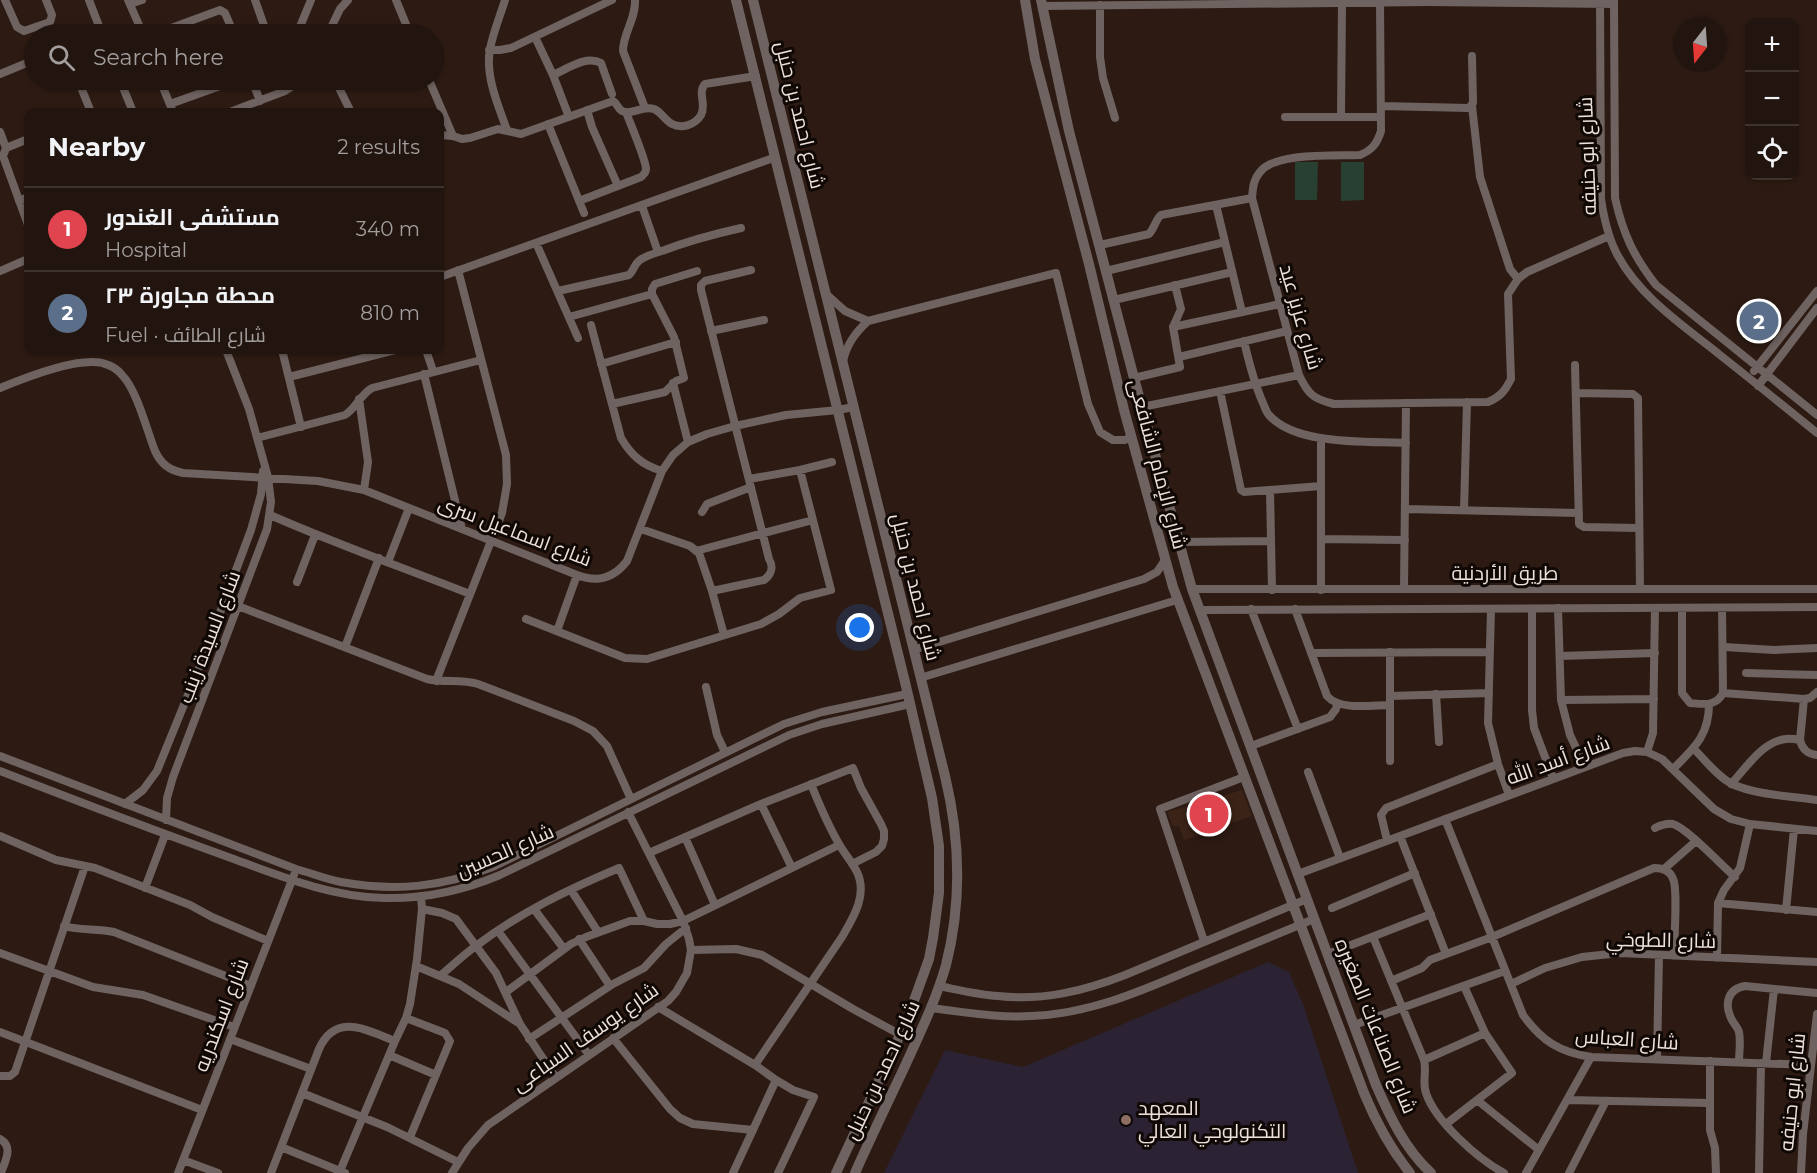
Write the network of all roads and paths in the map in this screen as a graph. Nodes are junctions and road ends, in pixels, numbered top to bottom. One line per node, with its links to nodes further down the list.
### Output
1 (6, 0): 32 (street)
2 (46, 0): 23 (street)
3 (89, 0): 24 (street)
4 (142, 0): 14 (street)
5 (255, 0): 28 (street)
6 (311, 0): 29 (street)
7 (348, 0): 30 (street)
8 (396, 0): 31 (street)
9 (506, 0): 34 (street)
10 (612, 0): 33 (street)
11 (635, 0): 58 (street)
12 (1025, 0): 101 (street, شارع الإمام الشافعى)
13 (1380, 1): 17 (street); 21 (street); 50 (street)
14 (129, 2): 25 (street)
15 (737, 2): 19 (street); 39 (street, شارع احمد بن حنبل)
16 (1190, 2): 21 (street); 22 (street)
17 (1600, 2): 18 (street); 85 (street, شارع ابو حنيفه)
18 (1614, 2): 129 (street, شارع ابو حنيفه)
19 (754, 3): 105 (street, شارع احمد بن حنبل)
20 (1042, 3): 22 (street); 88 (street, شارع الإمام الشافعى)
21 (1342, 3): 64 (street)
22 (1100, 4): 66 (street)
23 (47, 24)
24 (97, 24)
25 (139, 24)
26 (181, 24): 27 (street)
27 (230, 24)
28 (263, 24)
29 (301, 24)
30 (333, 24)
31 (406, 24)
32 (24, 30)
33 (535, 37): 34 (street); 38 (street)
34 (489, 50): 68 (street)
35 (1472, 56): 51 (street)
36 (24, 64): 37 (street)
37 (0, 74)
38 (553, 75): 48 (street); 62 (street)
39 (756, 76): 58 (street); 74 (street, شارع احمد بن حنبل)
40 (82, 90): 52 (street)
41 (124, 90): 53 (street)
42 (164, 90): 54 (street)
43 (212, 90): 54 (street)
44 (256, 90): 49 (street)
45 (287, 90): 49 (street)
46 (340, 90): 56 (street)
47 (433, 90): 57 (street)
48 (612, 94)
49 (260, 101): 55 (street)
50 (1381, 106): 51 (street); 65 (street)
51 (1472, 106): 98 (street)
52 (89, 108)
53 (131, 108)
54 (171, 108)
55 (241, 108)
56 (349, 108)
57 (441, 108)
58 (645, 108): 60 (street)
59 (587, 110): 60 (street); 62 (street); 75 (street)
60 (626, 112): 75 (street)
61 (444, 115): 71 (street)
62 (569, 117): 67 (street)
63 (1286, 117): 64 (street)
64 (1341, 117): 65 (street)
65 (1381, 117): 76 (street)
66 (1115, 118)
67 (548, 124): 68 (street); 79 (street)
68 (507, 130): 71 (street)
69 (0, 132): 73 (street)
70 (444, 135): 71 (street)
71 (453, 136)
72 (24, 141): 73 (street)
73 (6, 148): 78 (street)
74 (776, 157): 81 (street); 148 (street, شارع احمد بن حنبل)
75 (618, 186): 79 (street)
76 (1252, 198): 80 (street); 107 (street, شارع عزيز عيد)
77 (24, 199): 78 (street)
78 (19, 201): 83 (street)
79 (579, 201): 82 (street)
80 (1216, 205): 86 (street); 88 (street)
81 (642, 206): 87 (street); 89 (street)
82 (584, 213)
83 (24, 214)
84 (741, 228): 89 (street)
85 (1609, 236): 98 (street); 134 (street, شارع ابو حنيفه)
86 (1225, 242): 95 (street); 96 (street)
87 (536, 243): 91 (street); 102 (street)
88 (1100, 245): 95 (street, شارع الإمام الشافعى)
89 (658, 252): 102 (street)
90 (24, 261): 93 (street)
91 (458, 270): 97 (street); 125 (street)
92 (751, 270): 115 (street)
93 (0, 271)
94 (697, 271): 104 (street)
95 (1106, 271): 100 (street, شارع الإمام الشافعى)
96 (1232, 272): 99 (street); 109 (street)
97 (444, 275)
98 (1518, 279): 143 (street, شارع عزيز عيد)
99 (1175, 285): 106 (street); 114 (street)
100 (1110, 286): 101 (street); 106 (street, شارع الإمام الشافعى)
101 (1095, 290): 153 (street, شارع الإمام الشافعى)
102 (558, 291): 110 (street)
103 (1817, 291): 129 (street)
104 (652, 294): 110 (street); 118 (street)
105 (826, 294): 112 (street); 126 (street, شارع احمد بن حنبل)
106 (1114, 300): 135 (street, شارع الإمام الشافعى)
107 (1280, 304): 109 (street); 116 (street, شارع عزيز عيد)
108 (1817, 308): 131 (street)
109 (1242, 312): 114 (street)
110 (569, 317): 117 (street)
111 (765, 320): 115 (street)
112 (868, 321): 126 (street); 153 (street)
113 (591, 325): 127 (street)
114 (1173, 327): 124 (street)
115 (711, 331): 151 (street)
116 (1287, 331): 119 (street); 132 (street, شارع عزيز عيد)
117 (578, 338)
118 (676, 342): 127 (street); 136 (street)
119 (1244, 342): 124 (street); 137 (street)
120 (230, 354): 154 (street, شارع السيدة زينب)
121 (283, 354): 133 (street)
122 (378, 354): 133 (street)
123 (426, 354): 130 (street)
124 (1179, 357): 135 (street)
125 (481, 360): 130 (street); 180 (street)
126 (843, 362): 146 (street, شارع احمد بن حنبل)
127 (601, 364): 145 (street)
128 (1575, 365): 141 (street)
129 (1757, 367): 131 (street, شارع ابو حنيفه); 134 (street)
130 (428, 373): 142 (street); 174 (street)
131 (1767, 374): 138 (street); 149 (street, شارع ابو حنيفه)
132 (1299, 375): 137 (street); 144 (street, شارع عزيز عيد)
133 (289, 377): 150 (street)
134 (1749, 377): 138 (street, شارع ابو حنيفه)
135 (1134, 378): 147 (street, شارع الإمام الشافعى)
136 (673, 383): 145 (street); 156 (street)
137 (1254, 384): 140 (street); 155 (street)
138 (1758, 386): 152 (street, شارع ابو حنيفه)
139 (0, 388): 161 (street, شارع اسماعيل سرى)
140 (1220, 391): 147 (street); 165 (street)
141 (1576, 393): 170 (street); 173 (street)
142 (359, 399): 150 (street); 164 (street)
143 (1467, 402): 144 (street, شارع عزيز عيد); 168 (street)
144 (1406, 403): 157 (street)
145 (612, 404): 160 (street)
146 (854, 407): 148 (street, شارع اسماعيل سرى); 216 (street, شارع احمد بن حنبل)
147 (1142, 407): 182 (street, شارع الإمام الشافعى)
148 (838, 410): 151 (street, شارع اسماعيل سرى); 231 (street, شارع احمد بن حنبل)
149 (1817, 415)
150 (301, 426): 154 (street)
151 (735, 426): 156 (street, شارع اسماعيل سرى); 162 (street)
152 (1817, 433)
153 (1131, 437): 185 (street, شارع الإمام الشافعى)
154 (257, 438): 161 (street, شارع السيدة زينب)
155 (1321, 439): 157 (street); 163 (street)
156 (688, 442): 160 (street, شارع اسماعيل سرى)
157 (1406, 443): 167 (street)
158 (832, 462): 159 (street)
159 (800, 470): 162 (street); 172 (street)
160 (662, 471): 175 (street, شارع اسماعيل سرى)
161 (265, 477): 164 (street, شارع اسماعيل سرى); 171 (street, شارع السيدة زينب); 198 (street, شارع السيدة زينب)
162 (750, 483): 169 (street); 176 (street)
163 (1321, 486): 165 (street); 178 (street)
164 (364, 490): 166 (street, شارع اسماعيل سرى)
165 (1270, 490): 181 (street)
166 (410, 508): 174 (street, شارع اسماعيل سرى); 186 (street)
167 (1405, 509): 168 (street); 179 (street)
168 (1464, 510): 170 (street)
169 (702, 512)
170 (1579, 513): 173 (street)
171 (270, 515): 177 (street); 199 (street, شارع السيدة زينب)
172 (813, 520): 176 (street); 212 (street)
173 (1639, 528): 191 (street)
174 (462, 529): 180 (street, شارع اسماعيل سرى)
175 (640, 529): 183 (street); 187 (street, شارع اسماعيل سرى)
176 (762, 532): 183 (street); 195 (street)
177 (315, 535): 184 (street); 188 (street)
178 (1321, 539): 179 (street); 194 (street)
179 (1405, 540): 190 (street)
180 (491, 541): 187 (street, شارع اسماعيل سرى); 196 (street)
181 (1271, 541): 182 (street); 193 (street)
182 (1179, 542): 189 (street, شارع الإمام الشافعى)
183 (696, 551): 195 (street)
184 (379, 558): 186 (street); 213 (street)
185 (1165, 560): 197 (street, شارع الإمام الشافعى); 216 (street)
186 (388, 562): 196 (street)
187 (578, 575): 211 (street)
188 (297, 582)
189 (1192, 589): 193 (street, طريق الأردنية); 209 (street, شارع الإمام الشافعى)
190 (1404, 589): 191 (street, طريق الأردنية); 194 (street, طريق الأردنية)
191 (1640, 589): 192 (street, طريق الأردنية)
192 (1817, 589)
193 (1272, 590): 194 (street, طريق الأردنية)
194 (1321, 590)
195 (712, 591): 212 (street)
196 (470, 594): 225 (street)
197 (1177, 600): 224 (street); 255 (street, شارع الإمام الشافعى)
198 (225, 601): 199 (street); 262 (street, شارع السيدة زينب)
199 (238, 606): 213 (street); 266 (street, شارع السيدة زينب)
200 (1558, 608): 201 (street, طريق الأردنية); 208 (street, طريق الأردنية); 221 (street)
201 (1655, 608): 202 (street, طريق الأردنية); 219 (street)
202 (1682, 608): 203 (street, طريق الأردنية); 237 (street)
203 (1722, 608): 204 (street, طريق الأردنية); 214 (street)
204 (1817, 608)
205 (1251, 609): 206 (street, طريق الأردنية); 209 (street, طريق الأردنية); 239 (street)
206 (1295, 609): 207 (street, طريق الأردنية); 220 (street)
207 (1491, 609): 208 (street, طريق الأردنية); 218 (street)
208 (1532, 609): 256 (street)
209 (1200, 610): 243 (street, شارع الإمام الشافعى)
210 (526, 619): 211 (street)
211 (557, 631): 212 (street)
212 (724, 636)
213 (345, 647): 225 (street)
214 (1724, 647): 215 (street); 229 (street)
215 (1817, 648)
216 (913, 650): 224 (street, شارع احمد بن حنبل)
217 (1390, 652): 218 (street); 220 (street); 234 (street)
218 (1490, 652): 228 (street)
219 (1655, 652): 221 (street); 232 (street)
220 (1311, 653): 236 (street)
221 (1560, 656): 235 (street)
222 (1746, 673): 223 (street)
223 (1817, 675)
224 (920, 678): 279 (street, شارع احمد بن حنبل)
225 (436, 681): 260 (street)
226 (706, 687): 245 (street)
227 (1817, 692): 233 (street)
228 (1489, 693): 230 (street); 250 (street)
229 (1723, 693): 233 (street); 237 (street)
230 (1436, 694): 234 (street); 242 (street)
231 (908, 699): 238 (street, شارع الحسين); 240 (street, شارع الحسين); 278 (street, شارع احمد بن حنبل)
232 (1654, 699): 235 (street); 246 (street)
233 (1804, 699): 241 (street)
234 (1390, 700): 236 (street); 249 (street)
235 (1561, 700): 251 (street)
236 (1337, 704): 239 (street)
237 (1709, 704): 244 (street)
238 (772, 729): 240 (street); 245 (street, شارع الحسين)
239 (1298, 729): 243 (street)
240 (778, 739): 264 (street, شارع الحسين)
241 (1800, 740): 247 (street); 258 (street)
242 (1439, 742)
243 (1251, 746): 288 (street, شارع الإمام الشافعى)
244 (1694, 748): 252 (street); 258 (street)
245 (725, 752): 260 (street, شارع الحسين)
246 (1647, 753): 251 (street, شارع أسد الله); 252 (street)
247 (1817, 755)
248 (0, 756): 262 (street, شارع الحسين)
249 (1390, 760)
250 (1498, 764): 259 (street); 275 (street)
251 (1585, 767): 256 (street, شارع أسد الله)
252 (1673, 769): 267 (street)
253 (0, 771): 271 (street, شارع الحسين)
254 (1308, 772): 281 (street)
255 (1244, 777): 298 (street, شارع الإمام الشافعى); 317 (street)
256 (1553, 778): 259 (street, شارع أسد الله)
257 (811, 784): 263 (street); 277 (street); 282 (street)
258 (1731, 784): 261 (street)
259 (1509, 795): 265 (street, شارع أسد الله)
260 (631, 799): 284 (street, شارع الحسين)
261 (1817, 800)
262 (124, 804): 266 (street, شارع الحسين)
263 (761, 804): 274 (street); 285 (street)
264 (628, 812): 280 (street, شارع يوسف السباعى); 290 (street, شارع الحسين)
265 (1445, 819): 273 (street, شارع أسد الله); 314 (street, شارع العباس)
266 (166, 820): 286 (street, شارع الحسين)
267 (1750, 824): 269 (street); 291 (street)
268 (1655, 828): 276 (street)
269 (1794, 829): 270 (street); 303 (street)
270 (1817, 831)
271 (165, 835): 292 (street, شارع الحسين); 293 (street)
272 (0, 836): 283 (street)
273 (1401, 836): 275 (street, شارع أسد الله); 289 (street)
274 (685, 837): 280 (street); 299 (street)
275 (1387, 840): 281 (street, شارع أسد الله)
276 (1696, 842): 287 (street); 291 (street)
277 (839, 845): 282 (street); 285 (street)
278 (939, 848): 279 (street); 354 (street, شارع احمد بن حنبل)
279 (957, 848): 338 (street, شارع احمد بن حنبل)
280 (650, 854): 308 (street, شارع يوسف السباعى)
281 (1340, 858): 288 (street, شارع أسد الله)
282 (852, 864): 334 (street)
283 (85, 866): 293 (street); 310 (street)
284 (495, 866): 286 (street, شارع الحسين); 290 (street)
285 (792, 868): 299 (street)
286 (296, 869): 292 (street, شارع اسكندريه)
287 (1664, 869): 314 (street); 325 (street)
288 (1298, 873): 296 (street, شارع الإمام الشافعى)
289 (1415, 873): 300 (street); 305 (street)
290 (500, 875): 295 (street, شارع الحسين)
291 (1735, 877): 297 (street)
292 (292, 880): 295 (street, شارع الحسين); 316 (street, شارع اسكندريه)
293 (145, 888): 316 (street)
294 (571, 890): 302 (street); 307 (street); 312 (street)
295 (422, 897): 301 (street)
296 (1307, 899): 298 (street); 306 (street, شارع الإمام الشافعى)
297 (1718, 903): 303 (street); 326 (street)
298 (1293, 904): 309 (street, شارع الإمام الشافعى); 317 (street)
299 (716, 905): 308 (street)
300 (1332, 908)
301 (422, 909): 318 (street); 328 (street)
302 (534, 909): 311 (street); 319 (street)
303 (1786, 910): 304 (street)
304 (1817, 912)
305 (1431, 914): 313 (street); 323 (street)
306 (1314, 919): 309 (street); 322 (street, شارع الصناعات الصغيره)
307 (644, 921): 308 (street); 312 (street)
308 (685, 924): 320 (street, شارع يوسف السباعى); 337 (street)
309 (1300, 925): 344 (street); 405 (street, شارع الصناعات الصغيره)
310 (64, 926): 329 (street); 336 (street)
311 (498, 931): 318 (street); 331 (street)
312 (598, 932): 315 (street)
313 (1372, 937): 322 (street); 333 (street)
314 (1492, 937): 323 (street); 330 (street, شارع العباس)
315 (579, 939): 319 (street); 337 (street)
316 (268, 940): 336 (street, شارع اسكندريه)
317 (1204, 941): 338 (street)
318 (476, 946): 332 (street); 341 (street)
319 (564, 949): 331 (street)
320 (691, 950): 334 (street); 343 (street, شارع يوسف السباعى)
321 (0, 953): 329 (street)
322 (1328, 954): 350 (street, شارع الصناعات الصغيره)
323 (1446, 954): 333 (street)
324 (1659, 955): 325 (street, شارع الطوخي); 335 (street, شارع الطوخي); 364 (street)
325 (1674, 956): 326 (street, شارع الطوخي)
326 (1717, 958): 327 (street, شارع الطوخي)
327 (1817, 962)
328 (416, 966): 332 (street); 347 (street)
329 (49, 971): 351 (street); 359 (street)
330 (1505, 971): 335 (street, شارع العباس); 339 (street)
331 (530, 974): 341 (street); 348 (street)
332 (440, 976): 349 (street)
333 (1391, 981): 345 (street)
334 (810, 983): 354 (street); 369 (street)
335 (1510, 984): 363 (street, شارع العباس)
336 (251, 986): 351 (street, شارع اسكندريه)
337 (610, 986): 348 (street)
338 (939, 986): 344 (street, شارع احمد بن حنبل)
339 (1464, 986): 345 (street); 353 (street)
340 (1774, 989): 342 (street); 367 (street); 368 (street)
341 (506, 992): 349 (street)
342 (1817, 993)
343 (658, 1007): 355 (street, شارع يوسف السباعى); 369 (street)
344 (931, 1008): 389 (street, شارع احمد بن حنبل)
345 (1403, 1008): 350 (street); 365 (street)
346 (1817, 1014): 360 (street, شارع ابو حنيفه)
347 (406, 1018): 358 (street); 372 (street)
348 (561, 1018): 357 (street); 362 (street)
349 (520, 1024): 357 (street)
350 (1354, 1025): 406 (street, شارع الصناعات الصغيره)
351 (234, 1027): 356 (street, شارع اسكندريه)
352 (0, 1032): 359 (street)
353 (1485, 1033): 365 (street); 379 (street)
354 (901, 1035): 387 (street, شارع احمد بن حنبل)
355 (613, 1038): 362 (street, شارع يوسف السباعى); 386 (street)
356 (230, 1039): 371 (street); 383 (street, شارع اسكندريه)
357 (529, 1039): 374 (street)
358 (395, 1041): 361 (street); 371 (street)
359 (25, 1042): 373 (street); 383 (street)
360 (1814, 1054): 370 (street, شارع ابو حنيفه)
361 (390, 1055): 372 (street); 384 (street)
362 (589, 1055): 374 (street, شارع يوسف السباعى)
363 (1591, 1057): 364 (street, شارع العباس); 380 (street)
364 (1657, 1059): 366 (street, شارع العباس)
365 (1424, 1060): 385 (street)
366 (1710, 1061): 367 (street, شارع العباس); 382 (street)
367 (1739, 1062): 368 (street, شارع العباس)
368 (1764, 1063): 370 (street, شارع العباس); 411 (street)
369 (755, 1065): 375 (street)
370 (1810, 1065): 377 (street, شارع ابو حنيفه)
371 (311, 1069): 376 (street)
372 (436, 1075): 388 (street)
373 (0, 1076)
374 (556, 1077): 394 (street, شارع يوسف السباعى)
375 (776, 1080): 386 (street); 402 (street)
376 (302, 1093): 384 (street); 391 (street)
377 (1807, 1097): 378 (street); 412 (street, شارع ابو حنيفه)
378 (1817, 1098)
379 (1477, 1100): 385 (street); 392 (street)
380 (1567, 1100): 381 (street); 392 (street)
381 (1606, 1101): 382 (street); 409 (street)
382 (1710, 1103): 410 (street)
383 (202, 1110): 393 (street, شارع اسكندريه)
384 (363, 1116): 388 (street); 395 (street)
385 (1446, 1124): 407 (street)
386 (753, 1130): 401 (street)
387 (856, 1130): 389 (street); 403 (street, شارع احمد بن حنبل)
388 (410, 1137): 394 (street)
389 (872, 1137): 404 (street, شارع احمد بن حنبل)
390 (0, 1139): 396 (street)
391 (282, 1147): 395 (street); 399 (street)
392 (1539, 1150): 408 (street)
393 (183, 1160): 397 (street, شارع اسكندريه); 398 (street)
394 (458, 1162): 400 (street, شارع يوسف السباعى)
395 (338, 1171)
396 (1, 1173)
397 (178, 1173)
398 (218, 1173)
399 (271, 1173)
400 (452, 1173)
401 (733, 1173)
402 (778, 1173)
403 (836, 1173)
404 (855, 1173)
405 (1410, 1173)
406 (1431, 1173)
407 (1504, 1173)
408 (1526, 1173)
409 (1569, 1173)
410 (1716, 1173)
411 (1759, 1173)
412 (1801, 1173)

